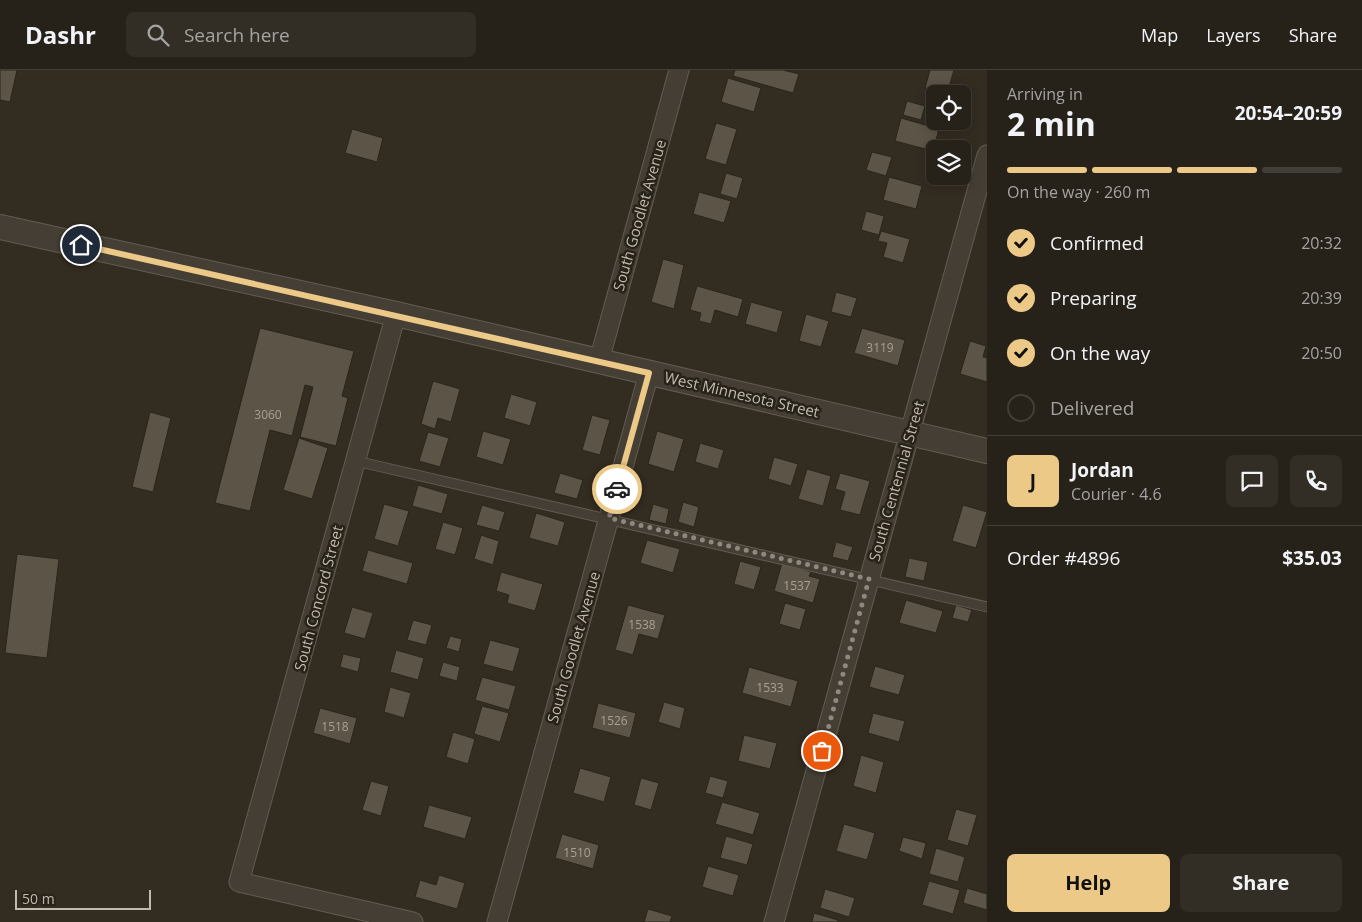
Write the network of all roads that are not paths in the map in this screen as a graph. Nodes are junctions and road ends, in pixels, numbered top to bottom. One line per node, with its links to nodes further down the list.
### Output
1 (679, 70): 5 (street, South Goodlet Avenue)
2 (987, 155): 7 (street, South Centennial Street)
3 (0, 227): 4 (street, West Minnesota Street)
4 (396, 314): 5 (street, West Minnesota Street); 9 (street, South Concord Street)
5 (599, 361): 6 (street, West Minnesota Street)
6 (649, 373): 7 (street, West Minnesota Street); 10 (street, South Goodlet Avenue)
7 (910, 433): 8 (street, West Minnesota Street); 11 (street, South Centennial Street)
8 (987, 451)
9 (356, 460): 10 (lane); 13 (street, South Concord Street)
10 (609, 518): 11 (lane); 14 (street, South Goodlet Avenue)
11 (869, 579): 12 (lane); 15 (street, South Centennial Street)
12 (987, 607)
13 (413, 922)
14 (497, 922)
15 (774, 922)

